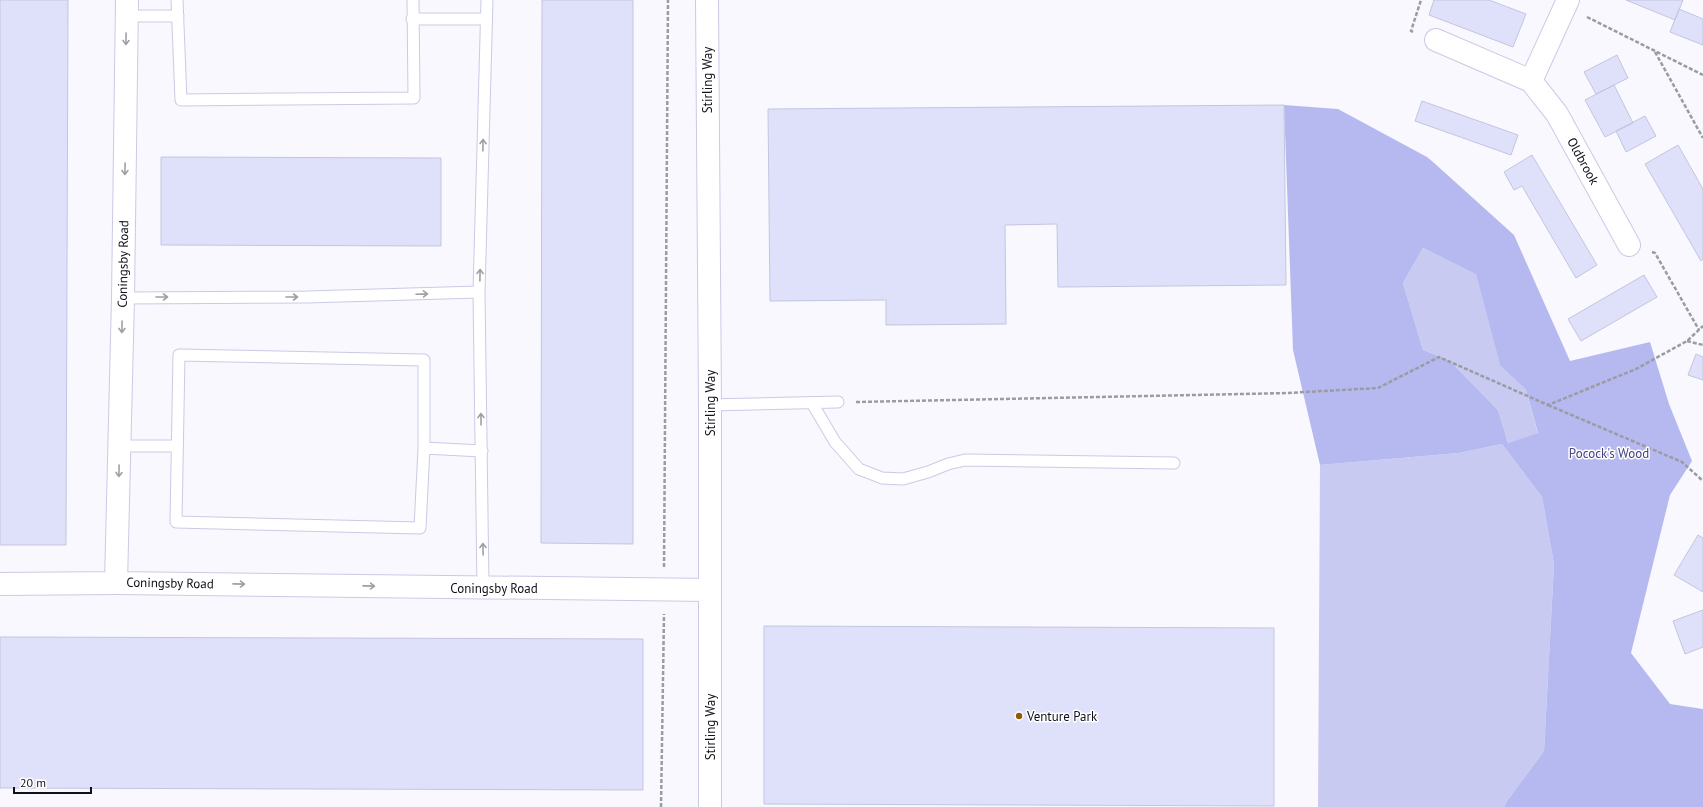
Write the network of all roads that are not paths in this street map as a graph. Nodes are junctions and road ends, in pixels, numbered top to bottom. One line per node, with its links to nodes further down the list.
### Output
1 (177, 0): 7 (lane)
2 (412, 0): 8 (lane)
3 (486, 0): 9 (lane)
4 (707, 0): 17 (street, Stirling Way)
5 (1566, 3): 11 (street)
6 (127, 8): 7 (lane); 14 (street, Coningsby Road, one-way to 14)
7 (178, 16): 8 (lane)
8 (412, 19): 9 (lane)
9 (486, 19): 13 (lane, one-way to 9)
10 (1436, 40): 11 (street, Oldbrook)
11 (1530, 81): 12 (street, Oldbrook)
12 (1629, 245)
13 (479, 292): 14 (lane, one-way to 13); 21 (lane, one-way to 13)
14 (123, 298): 18 (street, Coningsby Road, one-way to 18)
15 (838, 402): 16 (lane)
16 (812, 403): 17 (lane); 22 (lane)
17 (710, 405): 26 (street, Stirling Way)
18 (120, 446): 19 (lane); 23 (street, Coningsby Road, one-way to 23)
19 (177, 446): 20 (lane); 20 (lane)
20 (424, 448): 21 (lane)
21 (482, 450): 25 (lane, one-way to 21)
22 (1174, 463)
23 (116, 583): 24 (street); 25 (street, Coningsby Road, one-way to 25)
24 (0, 584)
25 (483, 588): 26 (street, Coningsby Road)
26 (710, 590): 27 (street, Stirling Way)
27 (710, 807)

